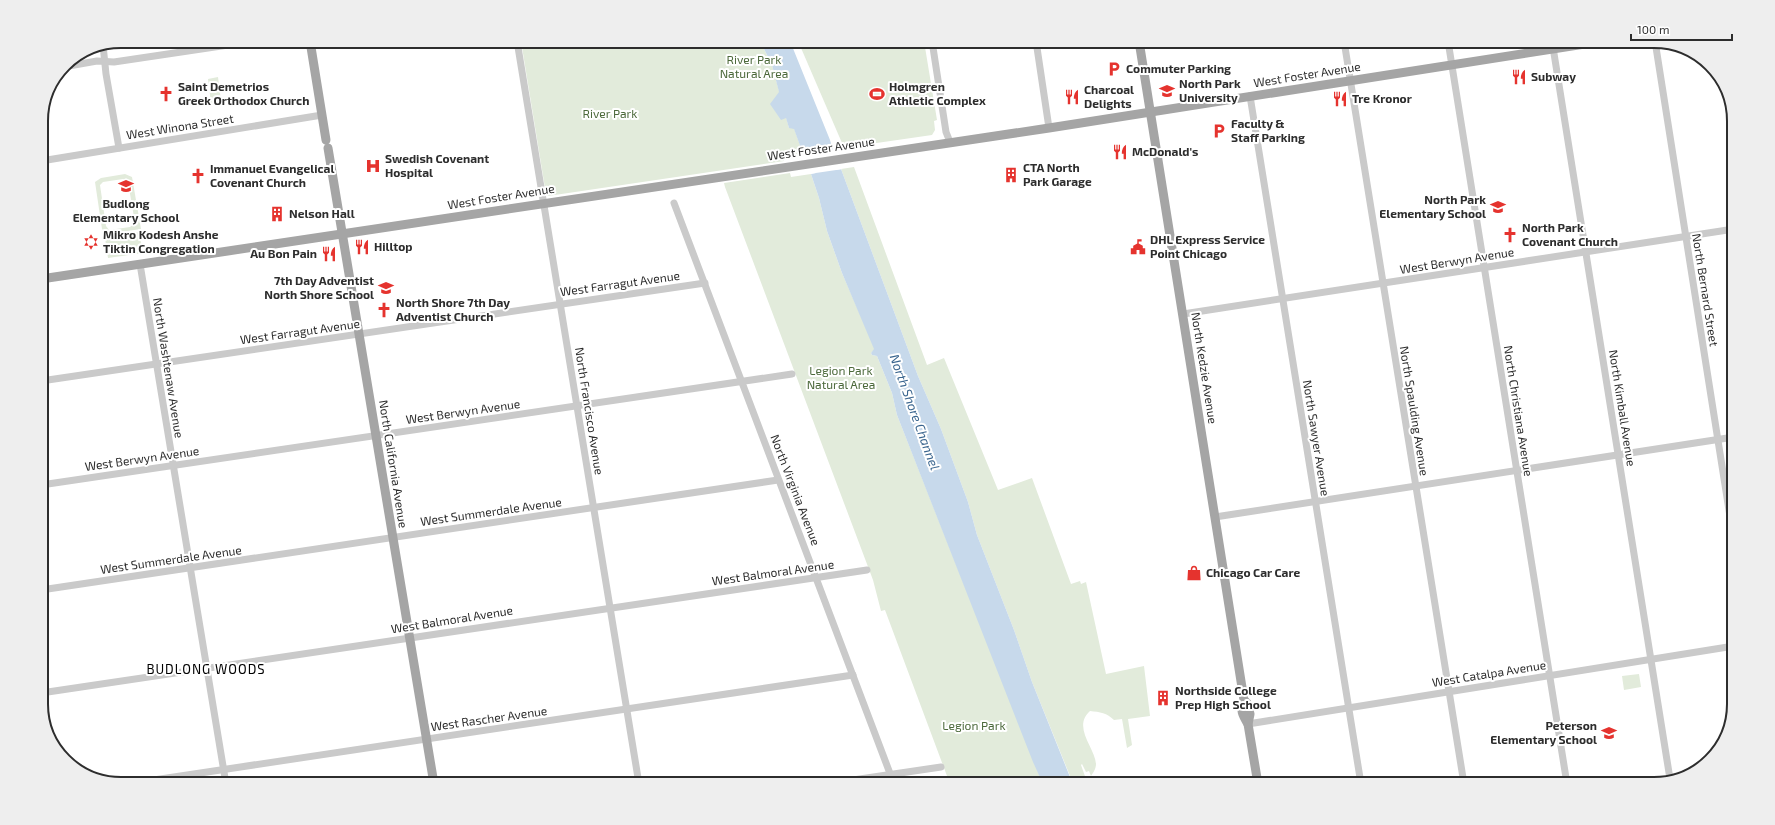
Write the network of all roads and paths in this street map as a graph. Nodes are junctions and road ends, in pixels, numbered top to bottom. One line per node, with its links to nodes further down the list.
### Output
1 (208, 48): 13 (street)
2 (311, 48): 19 (main road, North California Avenue)
3 (518, 48): 24 (street, North Francisco Avenue)
4 (933, 48): 21 (street)
5 (1037, 48): 20 (street)
6 (1140, 48): 18 (main road, North Kedzie Avenue)
7 (1345, 48): 16 (street, North Spaulding Avenue)
8 (1449, 48): 14 (street, North Christiana Avenue)
9 (1536, 48): 14 (main road, West Foster Avenue)
10 (1552, 48): 29 (street, North Kimball Avenue)
11 (1656, 48): 28 (street, North Bernard Street)
12 (104, 50): 13 (street)
13 (105, 62): 15 (street); 22 (street)
14 (1452, 64): 16 (main road, West Foster Avenue); 31 (street, North Christiana Avenue)
15 (74, 65)
16 (1350, 80): 17 (main road, West Foster Avenue); 34 (street, North Spaulding Avenue)
17 (1250, 96): 18 (main road, West Foster Avenue); 35 (street, North Sawyer Avenue)
18 (1151, 112): 20 (main road, West Foster Avenue); 37 (main road, North Kedzie Avenue)
19 (322, 115): 22 (street, West Winona Street); 27 (main road, North California Avenue)
20 (1049, 128): 21 (main road, West Foster Avenue)
21 (950, 142): 24 (main road, West Foster Avenue)
22 (119, 148): 23 (street, West Winona Street)
23 (48, 160)
24 (544, 203): 27 (main road, West Foster Avenue); 36 (street, North Francisco Avenue)
25 (674, 203): 33 (street, North Virginia Avenue)
26 (1727, 231): 28 (street, West Berwyn Avenue)
27 (342, 234): 30 (main road, West Foster Avenue); 38 (main road, North California Avenue)
28 (1686, 237): 29 (street, West Berwyn Avenue); 46 (street, North Bernard Street)
29 (1586, 252): 31 (street, West Berwyn Avenue); 47 (street, North Kimball Avenue)
30 (140, 264): 32 (main road, West Foster Avenue); 39 (street, North Washtenaw Avenue)
31 (1484, 268): 34 (street, West Berwyn Avenue); 49 (street, North Christiana Avenue)
32 (48, 278)
33 (704, 283): 36 (street, West Farragut Avenue); 42 (street, North Virginia Avenue)
34 (1382, 284): 35 (street, West Berwyn Avenue); 52 (street, North Spaulding Avenue)
35 (1282, 299): 37 (street, West Berwyn Avenue); 54 (street, North Sawyer Avenue)
36 (560, 304): 38 (street, West Farragut Avenue); 43 (street, North Francisco Avenue)
37 (1183, 314): 56 (main road, North Kedzie Avenue)
38 (359, 334): 39 (street, West Farragut Avenue); 44 (main road, North California Avenue)
39 (157, 364): 41 (street, West Farragut Avenue); 48 (street, North Washtenaw Avenue)
40 (792, 374): 42 (street, West Berwyn Avenue)
41 (48, 381)
42 (743, 381): 43 (street, West Berwyn Avenue); 50 (street, North Virginia Avenue)
43 (577, 406): 44 (street, West Berwyn Avenue); 55 (street, North Francisco Avenue)
44 (376, 436): 48 (street, West Berwyn Avenue); 57 (main road, North California Avenue)
45 (1727, 438): 46 (street)
46 (1718, 439): 47 (street); 53 (street, North Bernard Street)
47 (1618, 455): 49 (street); 65 (street, North Kimball Avenue)
48 (173, 466): 51 (street, West Berwyn Avenue); 58 (street, North Washtenaw Avenue)
49 (1517, 471): 52 (street); 67 (street, North Christiana Avenue)
50 (778, 480): 55 (street, West Summerdale Avenue); 60 (street, North Virginia Avenue)
51 (48, 484)
52 (1415, 486): 54 (street); 70 (street, North Spaulding Avenue)
53 (1727, 497)
54 (1315, 502): 56 (street); 71 (street, North Sawyer Avenue)
55 (594, 508): 57 (street, West Summerdale Avenue); 62 (street, North Francisco Avenue)
56 (1215, 517): 73 (main road, North Kedzie Avenue)
57 (393, 537): 58 (street, West Summerdale Avenue); 63 (main road, North California Avenue)
58 (190, 568): 61 (street, West Summerdale Avenue); 66 (street, North Washtenaw Avenue)
59 (867, 570): 60 (street, West Balmoral Avenue)
60 (816, 577): 62 (street, West Balmoral Avenue); 68 (street, North Virginia Avenue)
61 (48, 589)
62 (610, 608): 63 (street, West Balmoral Avenue); 72 (street, North Francisco Avenue)
63 (409, 638): 66 (street, West Balmoral Avenue); 74 (main road, North California Avenue)
64 (1727, 647): 65 (street, West Catalpa Avenue)
65 (1651, 659): 67 (street, West Catalpa Avenue); 78 (street, North Kimball Avenue)
66 (207, 668): 69 (street, West Balmoral Avenue); 76 (street, North Washtenaw Avenue)
67 (1550, 675): 70 (street, West Catalpa Avenue); 88 (street, North Christiana Avenue)
68 (853, 676): 72 (street, West Rascher Avenue); 77 (street, North Virginia Avenue)
69 (48, 692)
70 (1449, 692): 71 (street, West Catalpa Avenue); 87 (street, North Spaulding Avenue)
71 (1348, 708): 73 (street, West Catalpa Avenue); 86 (street, North Sawyer Avenue)
72 (627, 710): 74 (street, West Rascher Avenue); 82 (street, North Francisco Avenue)
73 (1248, 724): 85 (main road, North Kedzie Avenue)
74 (426, 739): 76 (street, West Rascher Avenue); 81 (main road, North California Avenue)
75 (941, 767): 77 (street)
76 (224, 769): 79 (street, West Rascher Avenue); 80 (street, North Washtenaw Avenue)
77 (891, 774): 83 (street); 84 (street, North Virginia Avenue)
78 (1669, 775)
79 (172, 777)
80 (225, 777)
81 (433, 777)
82 (638, 777)
83 (872, 777)
84 (892, 777)
85 (1257, 777)
86 (1360, 777)
87 (1463, 777)
88 (1566, 777)

